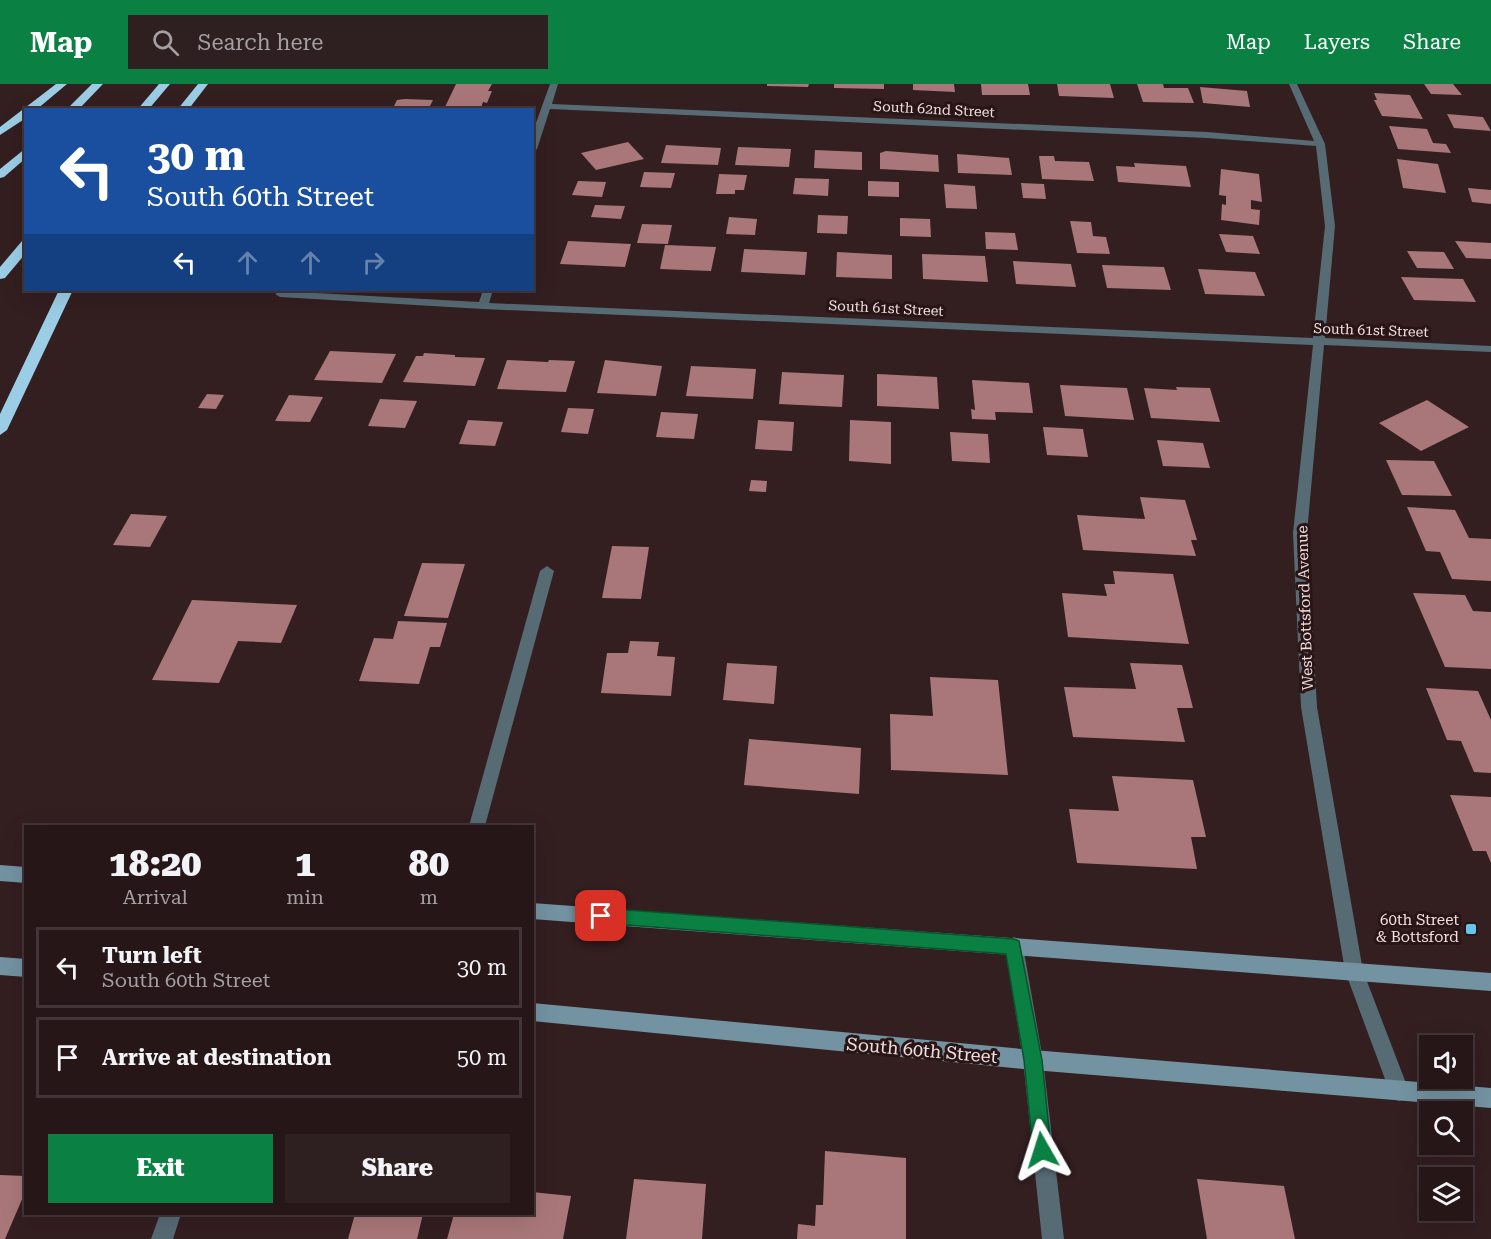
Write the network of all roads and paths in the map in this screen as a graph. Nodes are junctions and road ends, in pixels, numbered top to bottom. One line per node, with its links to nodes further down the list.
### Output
1 (62, 84): 8 (highway)
2 (98, 84): 9 (highway)
3 (165, 84): 10 (highway)
4 (203, 84): 11 (highway)
5 (554, 84): 7 (street)
6 (1293, 84): 15 (street, West Bottsford Avenue)
7 (546, 106): 14 (street); 15 (street, South 62nd Street)
8 (31, 108)
9 (73, 108)
10 (144, 108)
11 (184, 108)
12 (24, 113): 13 (highway)
13 (0, 132)
14 (534, 143)
15 (1320, 144): 24 (street, West Bottsford Avenue)
16 (24, 154): 17 (highway)
17 (0, 175)
18 (24, 246): 19 (highway)
19 (0, 275)
20 (66, 291): 26 (highway)
21 (488, 291): 23 (street)
22 (280, 294): 23 (street, South 61st Street)
23 (483, 306): 24 (street, South 61st Street)
24 (1320, 343): 25 (street, South 61st Street); 35 (street, West Bottsford Avenue)
25 (1491, 349)
26 (0, 430)
27 (547, 571): 28 (street)
28 (477, 825)
29 (0, 873): 30 (main road)
30 (24, 875)
31 (534, 910): 32 (main road)
32 (1014, 946): 35 (main road); 38 (street)
33 (0, 966): 34 (main road)
34 (24, 968)
35 (1354, 971): 36 (main road); 39 (street, West Bottsford Avenue)
36 (1491, 982)
37 (534, 1012): 38 (main road, South 60th Street)
38 (1033, 1060): 39 (main road, South 60th Street); 43 (street)
39 (1399, 1091): 40 (main road, South 60th Street)
40 (1491, 1098)
41 (171, 1215): 42 (street)
42 (162, 1239)
43 (1053, 1239)

